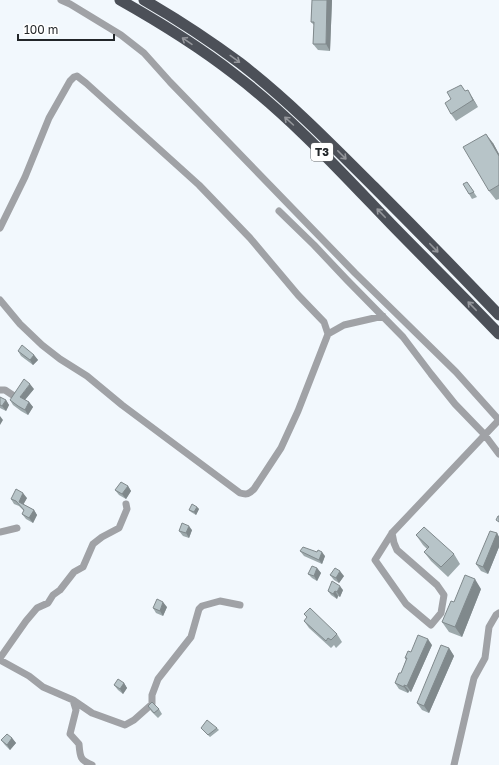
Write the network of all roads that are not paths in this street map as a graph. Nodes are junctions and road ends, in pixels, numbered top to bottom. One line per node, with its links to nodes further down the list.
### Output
1 (61, 0): 13 (street)
2 (120, 0): 10 (highway, T3, one-way to 2)
3 (144, 0): 7 (highway, T3, one-way to 7)
4 (279, 211): 8 (street)
5 (0, 228): 9 (street)
6 (0, 300): 9 (street)
7 (499, 315)
8 (383, 316): 9 (street); 14 (street)
9 (328, 334)
10 (499, 334)
11 (0, 390): 12 (street)
12 (14, 396)
13 (499, 420): 14 (street)
14 (484, 434): 15 (street); 19 (street)
15 (499, 454)
16 (126, 504): 22 (street)
17 (17, 528): 18 (street)
18 (0, 532)
19 (392, 533): 19 (street)
20 (240, 605): 23 (street)
21 (499, 613): 25 (street)
22 (0, 659): 23 (street)
23 (73, 700): 24 (street)
24 (92, 765)
25 (454, 765)

